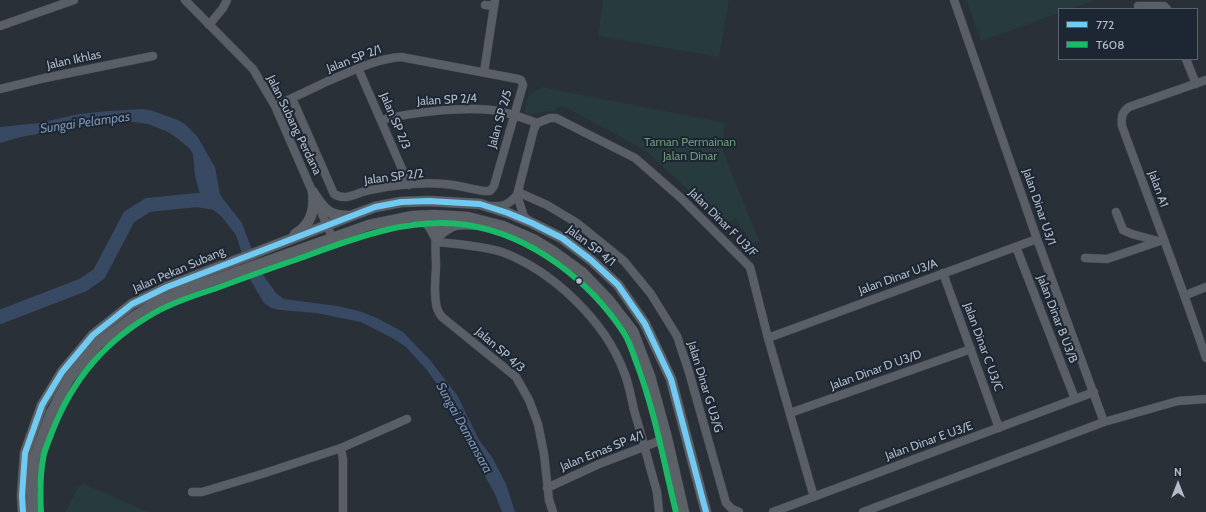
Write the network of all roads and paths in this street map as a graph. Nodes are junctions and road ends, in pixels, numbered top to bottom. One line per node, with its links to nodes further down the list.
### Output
1 (74, 0): 10 (street)
2 (185, 0): 9 (street, Jalan Subang Perdana)
3 (227, 0): 9 (street)
4 (954, 0): 37 (street, Jalan Dinar U3/1)
5 (495, 3): 6 (street); 14 (street)
6 (485, 5)
7 (1138, 6): 8 (street)
8 (1166, 8)
9 (209, 24): 20 (street, Jalan Subang Perdana)
10 (0, 26)
11 (153, 56): 18 (street, Jalan Ikhlas)
12 (1186, 60): 17 (street)
13 (358, 68): 14 (street, Jalan SP 2/1); 19 (street, Jalan SP 2/1); 22 (street, Jalan SP 2/3)
14 (484, 72): 15 (street, Jalan SP 2/1)
15 (493, 74): 21 (street, Jalan SP 2/5)
16 (1206, 80): 17 (street, Jalan A1)
17 (1196, 84): 39 (street, Jalan A1)
18 (0, 89)
19 (292, 98): 20 (street, Jalan SP 2/1); 24 (street, Jalan SP 2/2)
20 (275, 106): 26 (street, Jalan Subang Perdana)
21 (514, 115): 22 (street, Jalan SP 2/4); 23 (street, Jalan SP 2/4); 25 (street, Jalan SP 2/5)
22 (381, 120): 24 (street, Jalan SP 2/3)
23 (537, 123): 27 (street); 46 (street, Jalan Dinar F U3/F)
24 (409, 185): 25 (street, Jalan SP 2/2)
25 (490, 191)
26 (313, 192): 31 (main road); 34 (street, Jalan Subang Perdana); 40 (main road)
27 (518, 194): 28 (street); 33 (street); 69 (street, Jalan Dinar G U3/G)
28 (475, 204): 30 (main road); 31 (main road, Jalan SP 4/1); 33 (main road, Jalan SP 4/1)
29 (1116, 212): 39 (street)
30 (440, 215): 32 (main road); 35 (main road); 38 (street, Jalan SP 4/3)
31 (350, 216): 34 (main road, Jalan SP 4/1)
32 (413, 216): 36 (main road); 38 (main road)
33 (532, 223): 68 (main road, Jalan SP 4/1)
34 (328, 225): 36 (street, Jalan Subang Perdana); 40 (main road, Jalan SP 4/1)
35 (503, 226): 38 (main road); 56 (main road)
36 (332, 237): 63 (main road, Jalan Pekan Subang)
37 (1037, 239): 41 (street, Jalan Dinar U3/A); 49 (street, Jalan Dinar U3/1)
38 (436, 240): 57 (street); 59 (street, Jalan SP 4/3)
39 (1161, 240): 42 (street); 45 (street, Jalan A1)
40 (270, 247): 62 (main road, Jalan Pekan Subang)
41 (1016, 247): 43 (street, Jalan Dinar U3/A); 50 (street, Jalan Dinar B U3/B)
42 (1085, 258)
43 (944, 273): 46 (street, Jalan Dinar U3/A); 47 (street, Jalan Dinar C U3/C)
44 (1206, 287): 45 (street)
45 (1186, 295): 48 (street, Jalan A1)
46 (768, 338): 52 (street, Jalan Dinar F U3/F)
47 (970, 349): 52 (street, Jalan Dinar D U3/D); 55 (street, Jalan Dinar C U3/C)
48 (1206, 358)
49 (1094, 392): 50 (street, Jalan Dinar E U3/E); 54 (street, Jalan Dinar U3/1)
50 (1075, 399): 55 (street, Jalan Dinar E U3/E)
51 (1206, 399): 54 (street)
52 (790, 413): 61 (street, Jalan Dinar F U3/F)
53 (407, 419): 58 (street)
54 (1104, 422): 71 (street)
55 (999, 428): 61 (street, Jalan Dinar E U3/E)
56 (667, 438): 57 (street, Jalan Emas SP 4/1); 67 (main road)
57 (644, 446): 59 (street, Jalan Emas SP 4/1); 66 (street)
58 (341, 448): 60 (street); 64 (street)
59 (547, 488): 65 (street, Jalan SP 4/3)
60 (192, 492)
61 (814, 497): 70 (street, Jalan Dinar E U3/E)
62 (23, 512)
63 (33, 512)
64 (342, 512)
65 (553, 512)
66 (659, 512)
67 (684, 512)
68 (706, 512)
69 (739, 512)
70 (773, 512)
71 (863, 512)

